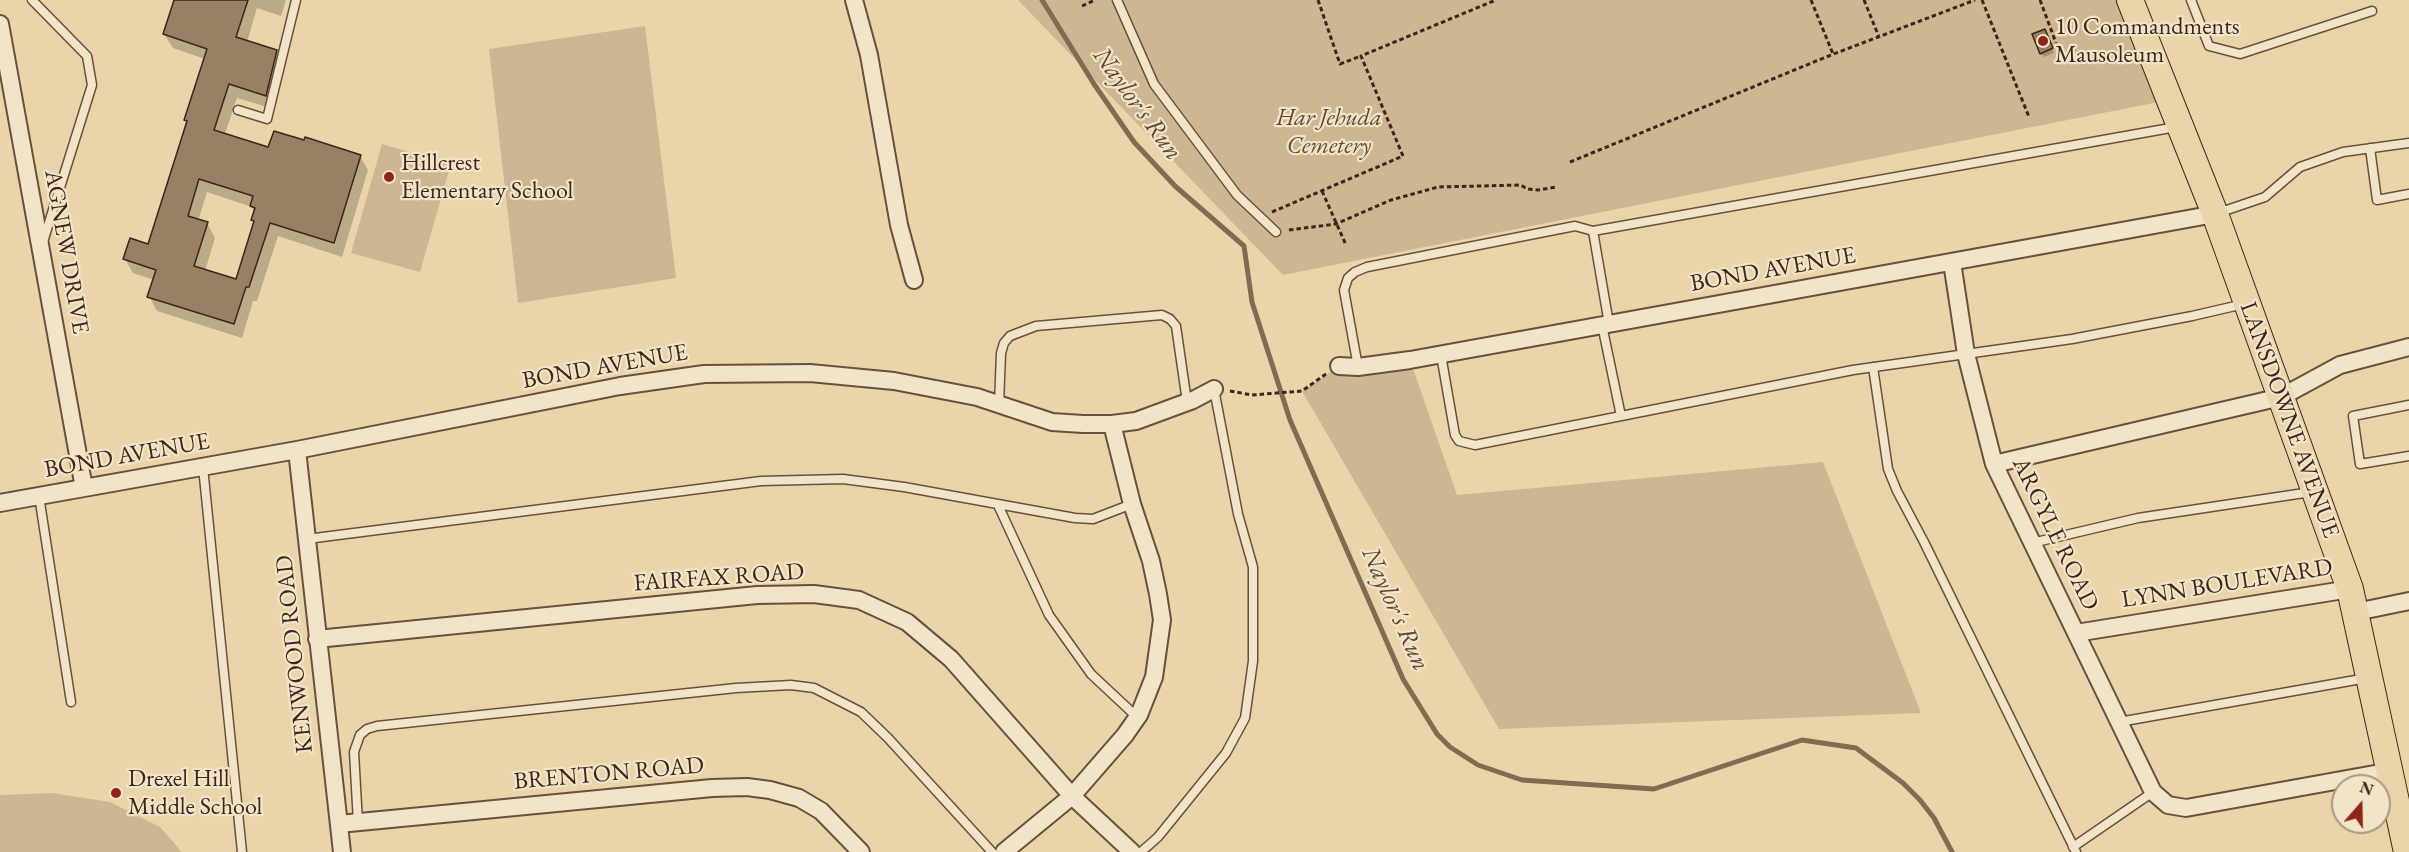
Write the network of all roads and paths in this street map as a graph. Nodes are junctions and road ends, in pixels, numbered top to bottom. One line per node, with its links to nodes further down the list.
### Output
1 (32, 0): 37 (lane)
2 (296, 0): 22 (lane)
3 (854, 0): 39 (street)
4 (1095, 0): 15 (path)
5 (1117, 0): 32 (lane)
6 (1318, 0): 21 (path)
7 (1496, 0): 21 (path)
8 (1811, 0): 20 (path)
9 (1864, 0): 18 (path)
10 (1975, 0): 18 (path)
11 (1982, 0): 23 (path)
12 (2040, 0): 19 (path)
13 (2130, 0): 24 (main road, LANSDOWNE AVENUE)
14 (2191, 0): 16 (lane)
15 (1082, 6)
16 (2372, 11)
17 (0, 24): 37 (street, AGNEW DRIVE)
18 (1879, 37): 20 (path)
19 (2056, 43)
20 (1833, 55): 27 (path)
21 (1361, 56): 29 (path)
22 (238, 110)
23 (2029, 117)
24 (2180, 126): 31 (main road, LANSDOWNE AVENUE); 34 (lane)
25 (2409, 143): 26 (lane)
26 (2370, 148): 30 (lane); 31 (lane)
27 (1570, 162)
28 (1556, 187): 33 (path)
29 (1322, 191): 32 (path); 33 (path)
30 (2409, 194)
31 (2214, 214): 38 (street, BOND AVENUE); 40 (main road, LANSDOWNE AVENUE)
32 (1260, 217): 35 (lane)
33 (1336, 224): 35 (path); 36 (path)
34 (1593, 231): 41 (lane); 46 (lane)
35 (1276, 232)
36 (1346, 245)
37 (41, 248): 60 (street, AGNEW DRIVE)
38 (1952, 262): 41 (street, BOND AVENUE); 43 (street, ARGYLE ROAD)
39 (914, 280)
40 (2247, 303): 43 (lane); 50 (main road, LANSDOWNE AVENUE)
41 (1606, 324): 44 (street, BOND AVENUE); 54 (lane)
42 (2409, 347): 50 (street)
43 (1966, 354): 47 (lane); 58 (street, ARGYLE ROAD)
44 (1441, 355): 46 (street, BOND AVENUE); 54 (lane)
45 (1339, 366): 46 (street, BOND AVENUE); 49 (path)
46 (1358, 367)
47 (1873, 368): 54 (lane); 81 (lane)
48 (1214, 388): 51 (street, BOND AVENUE); 88 (lane)
49 (1252, 395)
50 (2281, 397): 58 (street); 61 (main road, LANSDOWNE AVENUE)
51 (1187, 402): 52 (lane); 55 (street, BOND AVENUE)
52 (999, 405): 55 (street, BOND AVENUE); 56 (street, BOND AVENUE)
53 (2409, 405): 57 (lane)
54 (1621, 416)
55 (1112, 424): 64 (street)
56 (297, 450): 59 (street, BOND AVENUE); 66 (street, KENWOOD ROAD)
57 (2409, 456)
58 (1994, 464): 67 (street, ARGYLE ROAD)
59 (203, 467): 60 (street, BOND AVENUE); 82 (lane)
60 (84, 488): 62 (street, BOND AVENUE)
61 (2315, 491): 67 (lane); 68 (main road, LANSDOWNE AVENUE)
62 (39, 496): 63 (street, BOND AVENUE); 73 (lane)
63 (0, 503)
64 (1132, 504): 65 (lane); 74 (street)
65 (998, 505): 66 (lane); 74 (lane)
66 (307, 539): 71 (street, KENWOOD ROAD)
67 (2032, 543): 70 (street, ARGYLE ROAD)
68 (2353, 601): 69 (street, LYNN BOULEVARD); 70 (street, LYNN BOULEVARD); 72 (main road, LANSDOWNE AVENUE)
69 (2409, 601)
70 (2076, 633): 75 (street, ARGYLE ROAD)
71 (317, 639): 78 (street, FAIRFAX ROAD); 80 (street, KENWOOD ROAD)
72 (2370, 678): 75 (lane); 76 (main road, LANSDOWNE AVENUE)
73 (71, 702)
74 (1137, 717): 78 (street)
75 (2119, 722): 77 (street, ARGYLE ROAD)
76 (2391, 771): 77 (street, ARGYLE ROAD); 89 (main road, LANSDOWNE AVENUE)
77 (2153, 792): 81 (lane)
78 (1072, 796): 86 (street); 87 (street, FAIRFAX ROAD)
79 (358, 823): 80 (street, BRENTON ROAD); 84 (street, BRENTON ROAD); 85 (lane)
80 (339, 824): 83 (street, KENWOOD ROAD)
81 (2075, 849)
82 (242, 852)
83 (342, 852)
84 (861, 852)
85 (992, 852)
86 (1004, 852)
87 (1132, 852)
88 (1141, 852)
89 (2407, 852)

